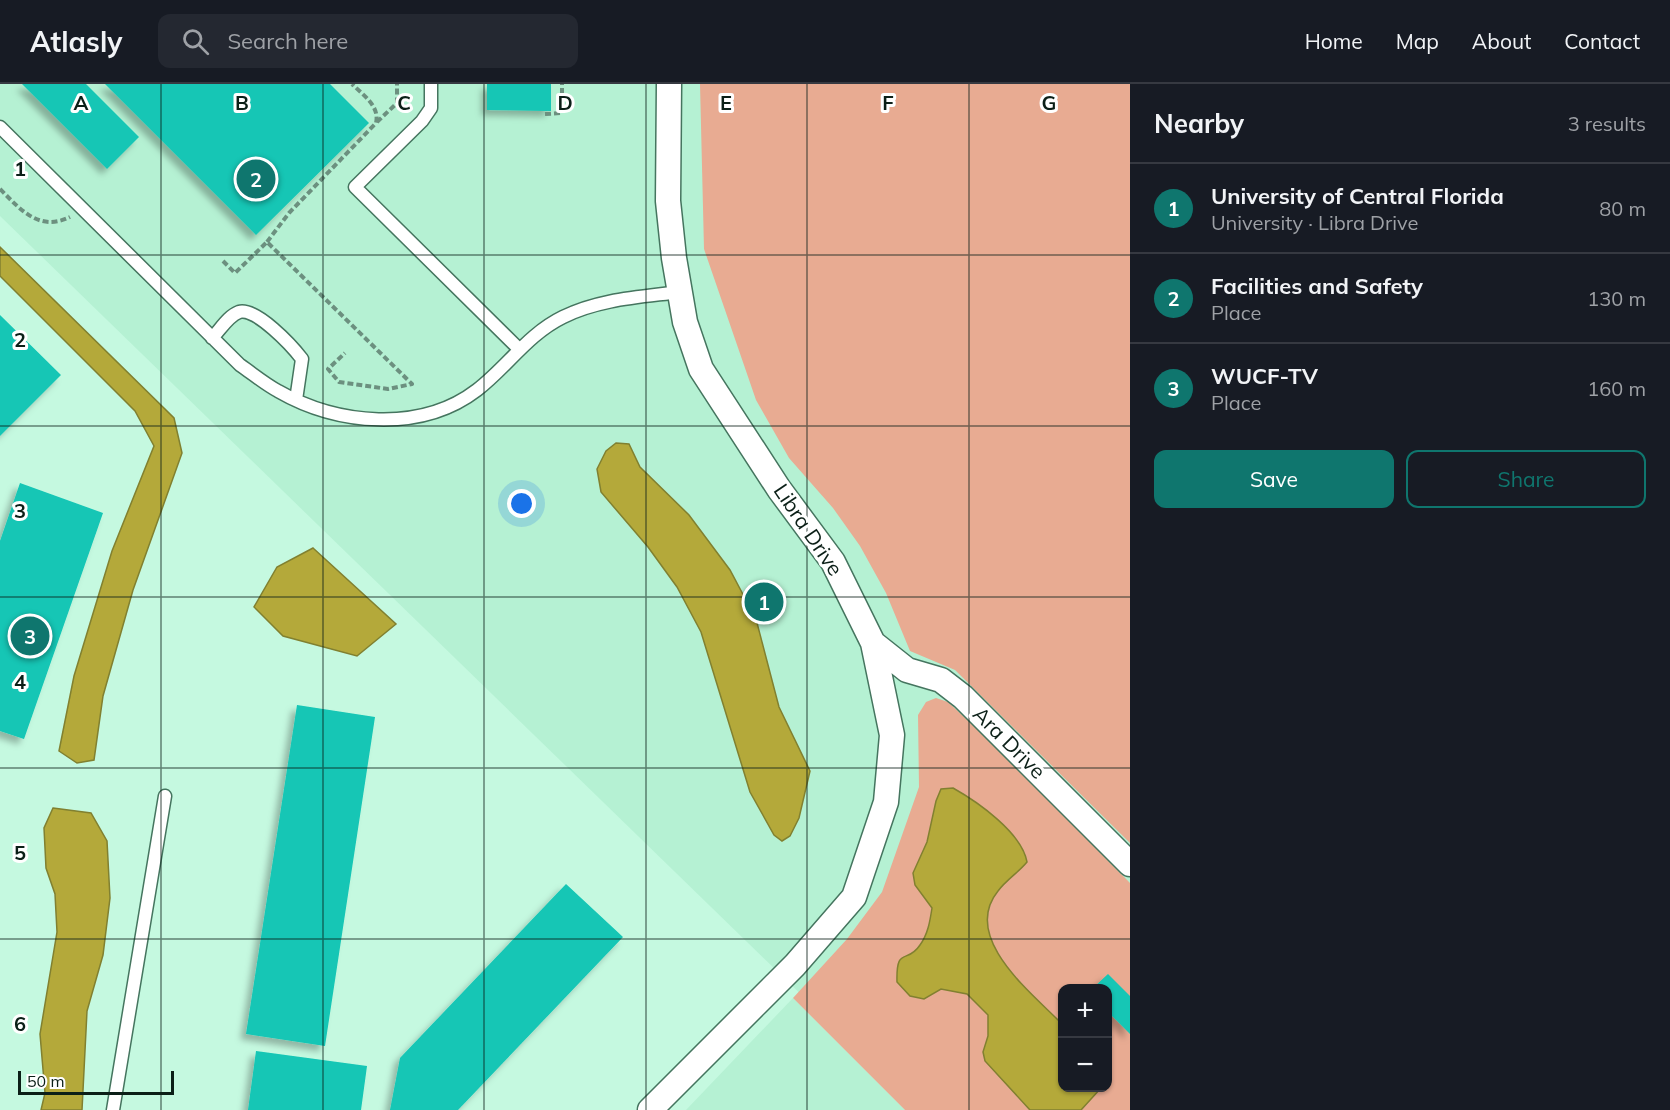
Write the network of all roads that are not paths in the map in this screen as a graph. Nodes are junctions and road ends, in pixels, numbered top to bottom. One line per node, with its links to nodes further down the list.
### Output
1 (431, 84): 6 (lane)
2 (669, 84): 4 (street, Libra Drive)
3 (0, 127): 5 (lane)
4 (679, 292): 6 (lane); 8 (street, Libra Drive)
5 (212, 338): 7 (lane); 7 (lane)
6 (519, 349): 7 (lane)
7 (296, 400)
8 (873, 643): 10 (street, Ara Drive); 12 (street, Libra Drive)
9 (165, 796): 11 (lane)
10 (1130, 864)
11 (113, 1110)
12 (650, 1110)

